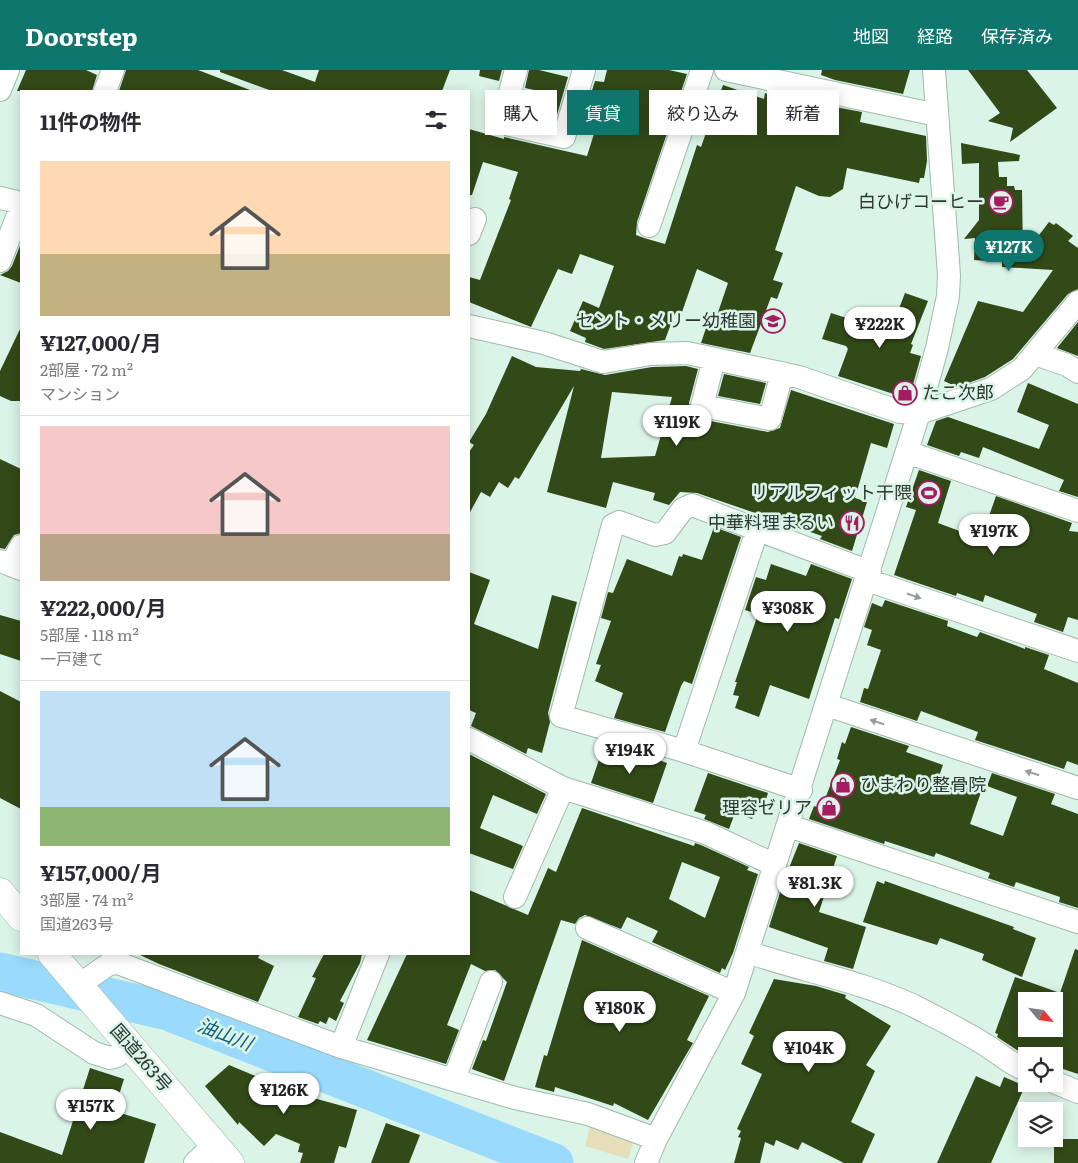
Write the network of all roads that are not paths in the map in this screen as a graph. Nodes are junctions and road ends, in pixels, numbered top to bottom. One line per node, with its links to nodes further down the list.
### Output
1 (8, 70): 8 (street)
2 (113, 70): 9 (street)
3 (516, 70): 4 (street)
4 (584, 70)
5 (702, 70): 14 (street)
6 (726, 70): 10 (street)
7 (934, 70): 10 (street)
8 (0, 90)
9 (105, 90)
10 (937, 115): 22 (street)
11 (0, 198): 12 (street)
12 (20, 205)
13 (20, 208): 15 (street)
14 (649, 226)
15 (0, 261)
16 (1078, 302): 18 (street)
17 (470, 326): 19 (street)
18 (1035, 354): 20 (street); 22 (street)
19 (714, 359): 21 (street); 21 (street)
20 (1078, 372)
21 (782, 373): 22 (street)
22 (919, 413): 23 (street)
23 (907, 452): 24 (street); 26 (street)
24 (1078, 511)
25 (757, 531): 26 (street); 30 (street); 30 (street)
26 (869, 576): 27 (street, one-way to 27); 28 (street)
27 (1078, 651)
28 (827, 705): 32 (street, one-way to 28); 33 (street)
29 (470, 740): 31 (street)
30 (684, 751): 33 (street)
31 (563, 788): 35 (street); 36 (street)
32 (1078, 788)
33 (801, 790): 34 (street)
34 (788, 826): 35 (street); 37 (street)
35 (774, 865): 39 (street)
36 (515, 897)
37 (1078, 922)
38 (587, 928): 44 (street)
39 (747, 952): 44 (street); 48 (street)
40 (378, 955): 47 (street)
41 (54, 957): 43 (highway, 国道263号)
42 (491, 982): 49 (street)
43 (78, 985): 46 (highway, 国道263号); 47 (street)
44 (734, 993): 53 (street)
45 (0, 1003): 46 (street)
46 (131, 1046): 52 (highway, 国道263号)
47 (341, 1047): 49 (street)
48 (1018, 1067)
49 (454, 1079): 53 (street)
50 (1063, 1086): 51 (street)
51 (1078, 1092)
52 (222, 1154): 54 (street)
53 (653, 1156)
54 (195, 1163)

